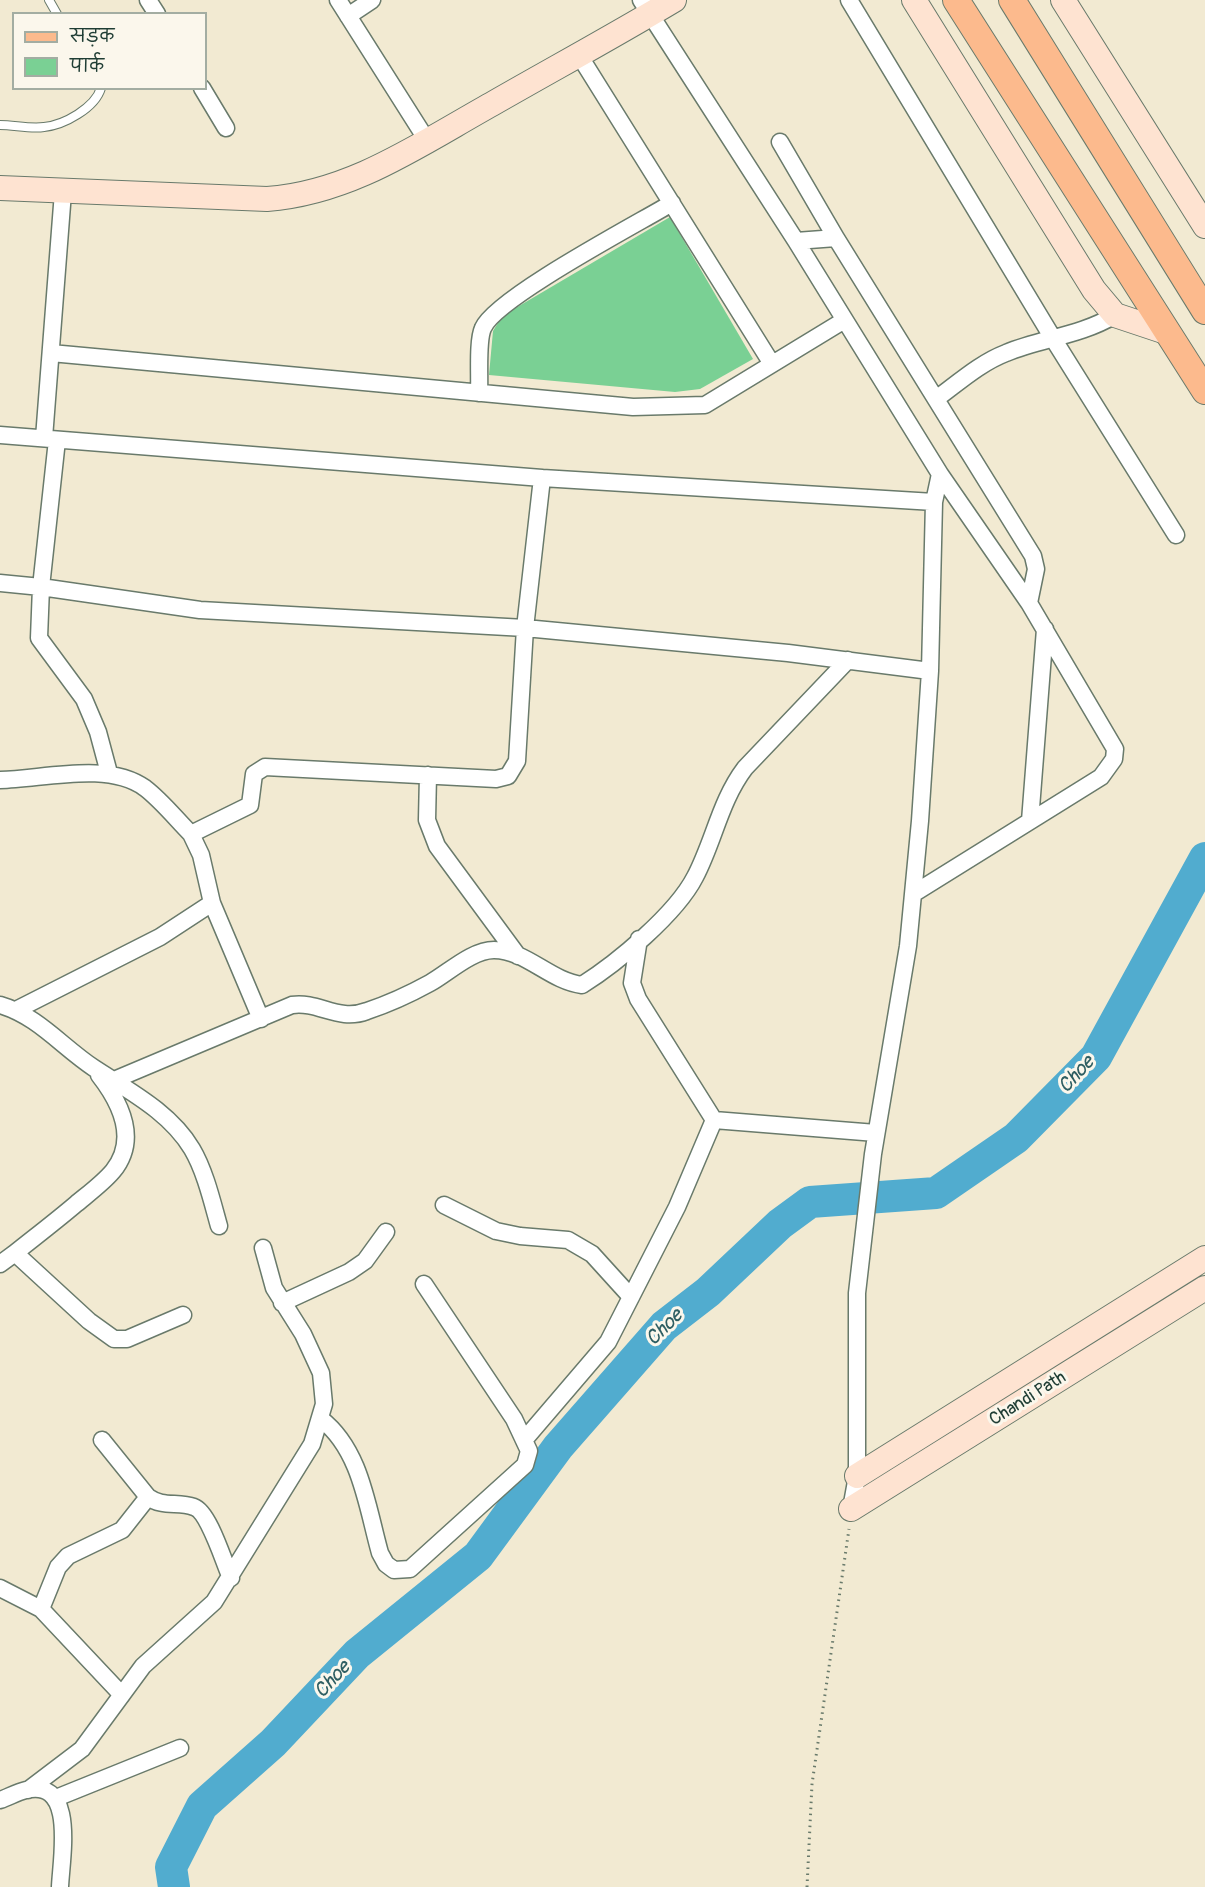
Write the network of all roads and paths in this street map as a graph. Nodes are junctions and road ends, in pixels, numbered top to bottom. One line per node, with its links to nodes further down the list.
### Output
1 (338, 0): 10 (street)
2 (372, 0): 10 (street)
3 (674, 0): 9 (street)
4 (849, 0): 28 (street)
5 (914, 0): 25 (street)
6 (956, 0): 27 (main road)
7 (1012, 0): 24 (main road)
8 (1063, 0): 21 (street)
9 (645, 7): 11 (street); 23 (street)
10 (348, 16): 16 (street)
11 (579, 55): 16 (street); 20 (street)
12 (100, 90): 14 (lane)
13 (203, 90): 15 (street)
14 (0, 125)
15 (226, 128)
16 (428, 142): 19 (street)
17 (780, 142): 22 (street)
18 (0, 188): 19 (street)
19 (63, 192): 29 (street)
20 (672, 203): 30 (street); 32 (street)
21 (1205, 226)
22 (836, 238): 23 (street); 33 (street)
23 (796, 241): 26 (street)
24 (1205, 311)
25 (1115, 315): 27 (street); 28 (street)
26 (843, 321): 30 (street); 36 (street)
27 (1166, 332): 31 (main road)
28 (1053, 340): 33 (street); 39 (street)
29 (51, 353): 32 (street); 35 (street)
30 (772, 364): 32 (street)
31 (1205, 391)
32 (479, 393)
33 (936, 399): 42 (street)
34 (0, 435): 35 (street)
35 (51, 439): 37 (street); 41 (street)
36 (940, 474): 38 (street); 42 (street)
37 (542, 478): 38 (street); 43 (street)
38 (934, 502): 46 (street)
39 (1176, 535)
40 (0, 583): 41 (street)
41 (41, 587): 43 (street); 47 (street)
42 (1029, 603): 44 (street)
43 (525, 628): 45 (street); 48 (street)
44 (1045, 629): 50 (street); 50 (street)
45 (848, 660): 46 (street); 54 (street)
46 (930, 671): 52 (street)
47 (109, 773): 49 (street); 51 (street)
48 (428, 775): 51 (street); 55 (street)
49 (0, 780)
50 (1030, 820): 52 (street)
51 (191, 834): 53 (street)
52 (913, 894): 61 (street)
53 (212, 903): 56 (street); 57 (street)
54 (639, 939): 55 (street); 60 (street)
55 (518, 957): 57 (street)
56 (8, 1008): 58 (street)
57 (261, 1019): 59 (street)
58 (93, 1067): 59 (street); 66 (street)
59 (114, 1080): 63 (street)
60 (714, 1119): 61 (street); 71 (street)
61 (876, 1132): 77 (street)
62 (444, 1205): 71 (street)
63 (219, 1226)
64 (386, 1232): 72 (street)
65 (263, 1248): 72 (street)
66 (15, 1253): 68 (street); 73 (street)
67 (1205, 1258): 77 (street, Chandi Path)
68 (0, 1264)
69 (424, 1284): 75 (street)
70 (1205, 1288): 79 (street, Chandi Path)
71 (631, 1297): 75 (street)
72 (282, 1303): 74 (street)
73 (183, 1315)
74 (321, 1419): 75 (street); 80 (street)
75 (525, 1439)
76 (102, 1440): 78 (street)
77 (857, 1476): 79 (street)
78 (148, 1497): 80 (street); 82 (street)
79 (851, 1509): 89 (path)
80 (231, 1578): 83 (street)
81 (0, 1588): 82 (street)
82 (41, 1609): 83 (street)
83 (122, 1695): 85 (street)
84 (180, 1748): 86 (street)
85 (28, 1790): 86 (street); 87 (street)
86 (56, 1798): 88 (street)
87 (0, 1800)
88 (60, 1887)
89 (807, 1887)

